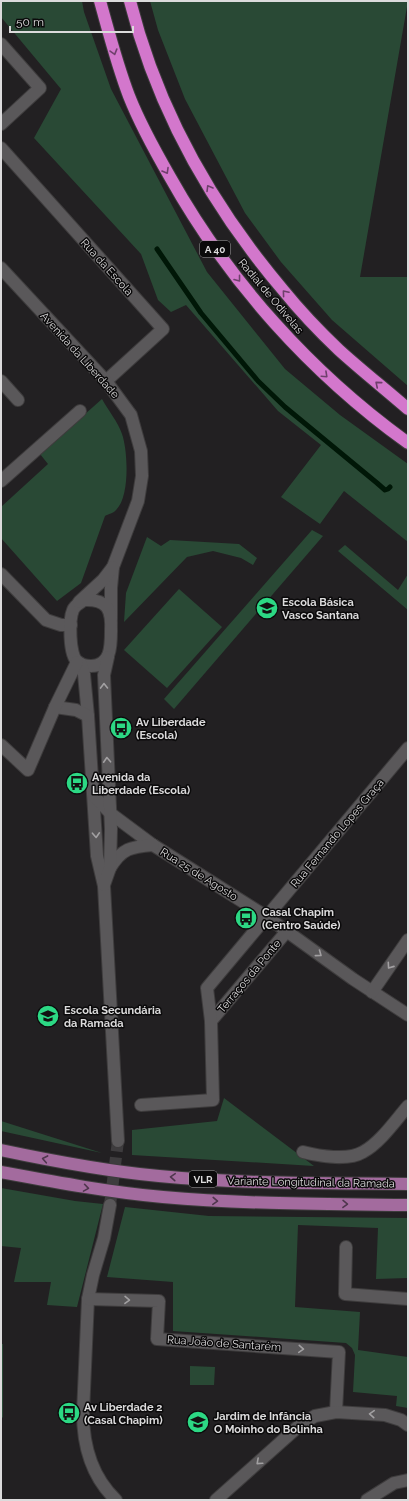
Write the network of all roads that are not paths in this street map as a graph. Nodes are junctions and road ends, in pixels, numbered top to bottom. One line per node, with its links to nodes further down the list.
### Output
1 (100, 1): 12 (highway, Radial de Odivelas / A 40, one-way to 12)
2 (130, 1): 10 (highway, Radial de Odivelas / A 40, one-way to 2)
3 (1, 44): 4 (street)
4 (1, 124)
5 (1, 148): 8 (street, Rua da Escola)
6 (1, 268): 8 (street, Avenida da Liberdade)
7 (1, 381): 9 (street)
8 (106, 381): 14 (street, Avenida da Liberdade)
9 (18, 400)
10 (408, 409)
11 (80, 411): 13 (street)
12 (408, 443)
13 (1, 481)
14 (113, 567): 16 (street, Avenida da Liberdade); 17 (street, Avenida da Liberdade)
15 (1, 574): 18 (street)
16 (79, 603): 17 (street); 18 (street)
17 (111, 619): 19 (street)
18 (71, 625): 20 (street)
19 (108, 657): 20 (street); 26 (street, one-way to 19)
20 (79, 663): 21 (street); 22 (street)
21 (55, 707): 22 (street); 23 (street)
22 (88, 716): 25 (street)
23 (1, 745)
24 (408, 748): 30 (street, Rua Fernando Lopes Graça)
25 (94, 796): 26 (street, Rua 25 de Agosto); 29 (street, one-way to 29)
26 (110, 813): 27 (street, Rua 25 de Agosto); 28 (street)
27 (153, 845): 28 (street); 30 (street, Rua 25 de Agosto)
28 (110, 868): 29 (street)
29 (104, 886): 38 (street)
30 (267, 917): 31 (street, Rua 25 de Agosto); 35 (street, Terraços da Ponte)
31 (287, 931): 33 (street, Rua 25 de Agosto, one-way to 33); 35 (street, Terraços da Ponte)
32 (408, 940): 33 (street, one-way to 33)
33 (372, 992): 34 (street, Rua 25 de Agosto)
34 (408, 1015)
35 (210, 1021): 36 (street, Terraços da Ponte)
36 (141, 1105)
37 (408, 1106): 40 (street)
38 (118, 1141)
39 (1, 1150): 42 (main road, Variante Longitudinal da Ramada / VLR, one-way to 39)
40 (303, 1152)
41 (1, 1171): 44 (main road, Variante Longitudinal da Ramada / VLR, one-way to 44)
42 (408, 1184)
43 (110, 1205): 46 (street)
44 (408, 1205)
45 (346, 1247): 47 (street)
46 (88, 1299): 48 (street, Rua João de Santarém, one-way to 48); 51 (street)
47 (408, 1299)
48 (336, 1412): 49 (street, one-way to 48); 52 (street, one-way to 52)
49 (408, 1425)
50 (408, 1480): 53 (street)
51 (116, 1500)
52 (216, 1500)
53 (367, 1500)

